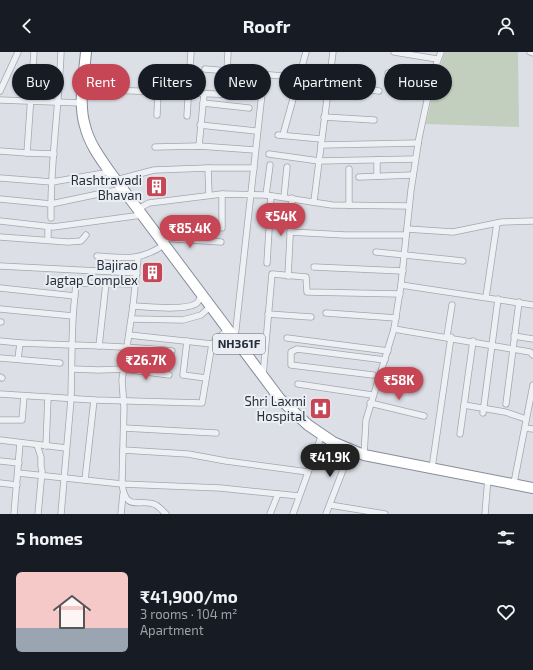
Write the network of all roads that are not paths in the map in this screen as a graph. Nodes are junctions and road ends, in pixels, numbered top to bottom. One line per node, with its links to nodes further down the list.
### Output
1 (18, 52): 18 (street)
2 (34, 52): 30 (street)
3 (61, 52): 31 (street)
4 (86, 52): 12 (highway, NH361F)
5 (191, 52): 13 (street)
6 (228, 52): 14 (street)
7 (306, 52): 15 (street)
8 (333, 52): 16 (street)
9 (394, 52): 11 (street)
10 (441, 52): 11 (street)
11 (437, 59): 17 (street)
12 (85, 64)
13 (190, 64)
14 (227, 64)
15 (303, 64)
16 (331, 64)
17 (436, 64)
18 (0, 91)
19 (376, 91): 20 (street)
20 (379, 91)
21 (0, 100): 30 (street)
22 (82, 100): 32 (highway, NH361F)
23 (158, 100): 35 (street)
24 (188, 100): 36 (street)
25 (203, 100): 33 (street)
26 (261, 100): 40 (street)
27 (291, 100): 41 (street)
28 (326, 100): 37 (street)
29 (427, 100): 42 (street)
30 (31, 102): 31 (street); 47 (street)
31 (59, 102): 32 (street); 48 (street)
32 (82, 103): 59 (highway, NH361F)
33 (203, 103): 34 (street); 39 (street)
34 (249, 108)
35 (157, 115)
36 (187, 116)
37 (324, 117): 38 (street); 41 (street)
38 (374, 120)
39 (200, 125): 40 (street); 43 (street)
40 (257, 131): 45 (street)
41 (321, 142): 42 (street); 52 (street)
42 (418, 143): 50 (street)
43 (199, 146): 44 (street); 45 (street)
44 (156, 147)
45 (255, 150): 56 (street)
46 (0, 151): 47 (street)
47 (27, 153): 48 (street)
48 (54, 154): 63 (street)
49 (269, 154): 52 (street)
50 (415, 159): 51 (street); 58 (street)
51 (377, 160): 52 (street); 60 (street)
52 (319, 161): 72 (street)
53 (270, 165): 68 (street)
54 (286, 167): 69 (street)
55 (208, 168): 56 (street); 59 (street); 67 (street)
56 (254, 168): 66 (street)
57 (349, 169): 74 (street)
58 (413, 175): 60 (street); 75 (street)
59 (113, 176): 63 (street); 64 (highway, NH361F)
60 (377, 176): 61 (street)
61 (359, 177)
62 (0, 178): 63 (street)
63 (52, 182): 73 (street)
64 (122, 188): 73 (street); 76 (highway, NH361F)
65 (222, 194): 66 (street); 67 (street); 82 (street)
66 (252, 194): 68 (street); 127 (street)
67 (209, 195): 76 (street)
68 (269, 195): 69 (street); 95 (street)
69 (284, 197): 70 (street)
70 (292, 198): 72 (street); 83 (street)
71 (0, 199): 73 (street)
72 (314, 201): 74 (street)
73 (51, 204): 77 (street)
74 (349, 205): 75 (street)
75 (409, 206): 84 (street)
76 (140, 212): 81 (street); 88 (highway, NH361F)
77 (51, 218)
78 (0, 221): 81 (street)
79 (533, 221): 80 (street)
80 (496, 223): 84 (street); 108 (street)
81 (48, 227): 87 (street)
82 (222, 228)
83 (290, 232): 84 (street); 100 (street)
84 (407, 232): 92 (street)
85 (86, 235): 87 (street)
86 (0, 237): 87 (street)
87 (48, 240)
88 (162, 241): 89 (street); 93 (street); 106 (highway, NH361F)
89 (221, 242)
90 (376, 252): 92 (street)
91 (97, 256): 93 (street)
92 (404, 256): 94 (street); 98 (street)
93 (138, 258): 99 (street)
94 (463, 261)
95 (267, 263)
96 (0, 266): 99 (street)
97 (314, 267): 98 (street)
98 (403, 271): 103 (street)
99 (137, 273): 102 (street)
100 (288, 276): 105 (street); 117 (street)
101 (106, 283): 102 (street); 107 (street); 137 (street)
102 (136, 284): 113 (street)
103 (401, 285): 105 (street); 108 (street)
104 (0, 288): 107 (street)
105 (400, 294): 120 (street)
106 (202, 295): 113 (street); 114 (highway, NH361F)
107 (75, 296): 118 (street)
108 (486, 297): 109 (street)
109 (498, 299): 110 (street); 136 (street)
110 (518, 302): 112 (street); 125 (street)
111 (452, 305): 126 (street)
112 (533, 305)
113 (133, 306): 121 (street)
114 (211, 306): 121 (street); 122 (highway, NH361F)
115 (0, 309): 118 (street)
116 (326, 313): 120 (street)
117 (268, 314): 119 (street); 150 (street)
118 (73, 316): 135 (street)
119 (311, 317)
120 (396, 318): 123 (street)
121 (132, 319): 124 (street)
122 (228, 329): 127 (highway, NH361F); 134 (street)
123 (394, 329): 126 (street); 140 (street)
124 (129, 335): 131 (street); 138 (street)
125 (514, 336): 129 (street); 139 (street)
126 (449, 337): 132 (street); 187 (street)
127 (235, 338): 150 (highway, NH361F)
128 (287, 338): 140 (street)
129 (533, 339)
130 (0, 341): 133 (street)
131 (187, 341): 134 (street); 152 (street)
132 (473, 341): 136 (street); 165 (street)
133 (20, 343): 135 (street); 144 (street)
134 (212, 344): 152 (street)
135 (72, 345): 137 (street); 147 (street)
136 (492, 345): 139 (street); 167 (street)
137 (98, 346): 138 (street)
138 (127, 346): 141 (street); 148 (street)
139 (513, 349): 142 (street); 164 (street)
140 (388, 350): 145 (street)
141 (172, 351)
142 (533, 355)
143 (0, 358): 144 (street)
144 (18, 359): 146 (street)
145 (385, 360): 151 (street); 151 (street)
146 (60, 363)
147 (72, 369): 148 (street); 160 (street)
148 (124, 369): 149 (street); 162 (street)
149 (169, 375)
150 (263, 376): 175 (highway, NH361F)
151 (376, 377): 155 (street); 157 (street)
152 (206, 378): 162 (street)
153 (298, 384): 157 (street)
154 (533, 385): 166 (street)
155 (416, 386)
156 (0, 394): 158 (street)
157 (372, 395): 163 (street)
158 (24, 396): 159 (street); 170 (street)
159 (48, 397): 160 (street); 180 (street)
160 (70, 398): 161 (street); 181 (street)
161 (94, 400): 162 (street); 193 (street)
162 (124, 400): 171 (street)
163 (370, 403): 168 (street); 184 (street)
164 (506, 404)
165 (464, 405): 167 (street); 176 (street)
166 (531, 407): 169 (street)
167 (483, 411): 169 (street)
168 (424, 416)
169 (526, 419): 172 (street)
170 (0, 420)
171 (124, 428): 174 (street); 183 (street)
172 (525, 428): 173 (street); 195 (street)
173 (533, 429)
174 (216, 433)
175 (322, 434): 182 (highway, NH361F); 188 (street)
176 (460, 434)
177 (0, 440): 178 (street)
178 (20, 442): 179 (street); 186 (street)
179 (37, 445): 180 (street); 190 (street)
180 (46, 446): 181 (street)
181 (66, 448): 191 (street)
182 (351, 449): 184 (highway, NH361F); 202 (street)
183 (123, 450): 188 (street); 196 (street)
184 (364, 456): 187 (highway, NH361F)
185 (0, 461): 186 (street)
186 (18, 463): 189 (street)
187 (432, 468): 192 (highway, NH361F)
188 (308, 472): 201 (street)
189 (18, 473): 190 (street); 197 (street)
190 (42, 476): 191 (street); 205 (street)
191 (64, 478): 193 (street); 206 (street)
192 (488, 478): 195 (highway, NH361F); 213 (street)
193 (85, 480): 196 (street)
194 (0, 483): 197 (street)
195 (514, 483): 198 (highway, NH361F)
196 (122, 484): 199 (street); 200 (street)
197 (17, 485): 204 (street)
198 (533, 488)
199 (123, 494): 207 (street); 208 (street)
200 (278, 494): 201 (street); 209 (street)
201 (299, 496): 210 (street)
202 (330, 504): 203 (street); 211 (street)
203 (361, 512): 212 (street)
204 (14, 514)
205 (38, 514)
206 (60, 514)
207 (122, 514)
208 (166, 514)
209 (270, 514)
210 (293, 514)
211 (326, 514)
212 (386, 514)
213 (485, 514)

